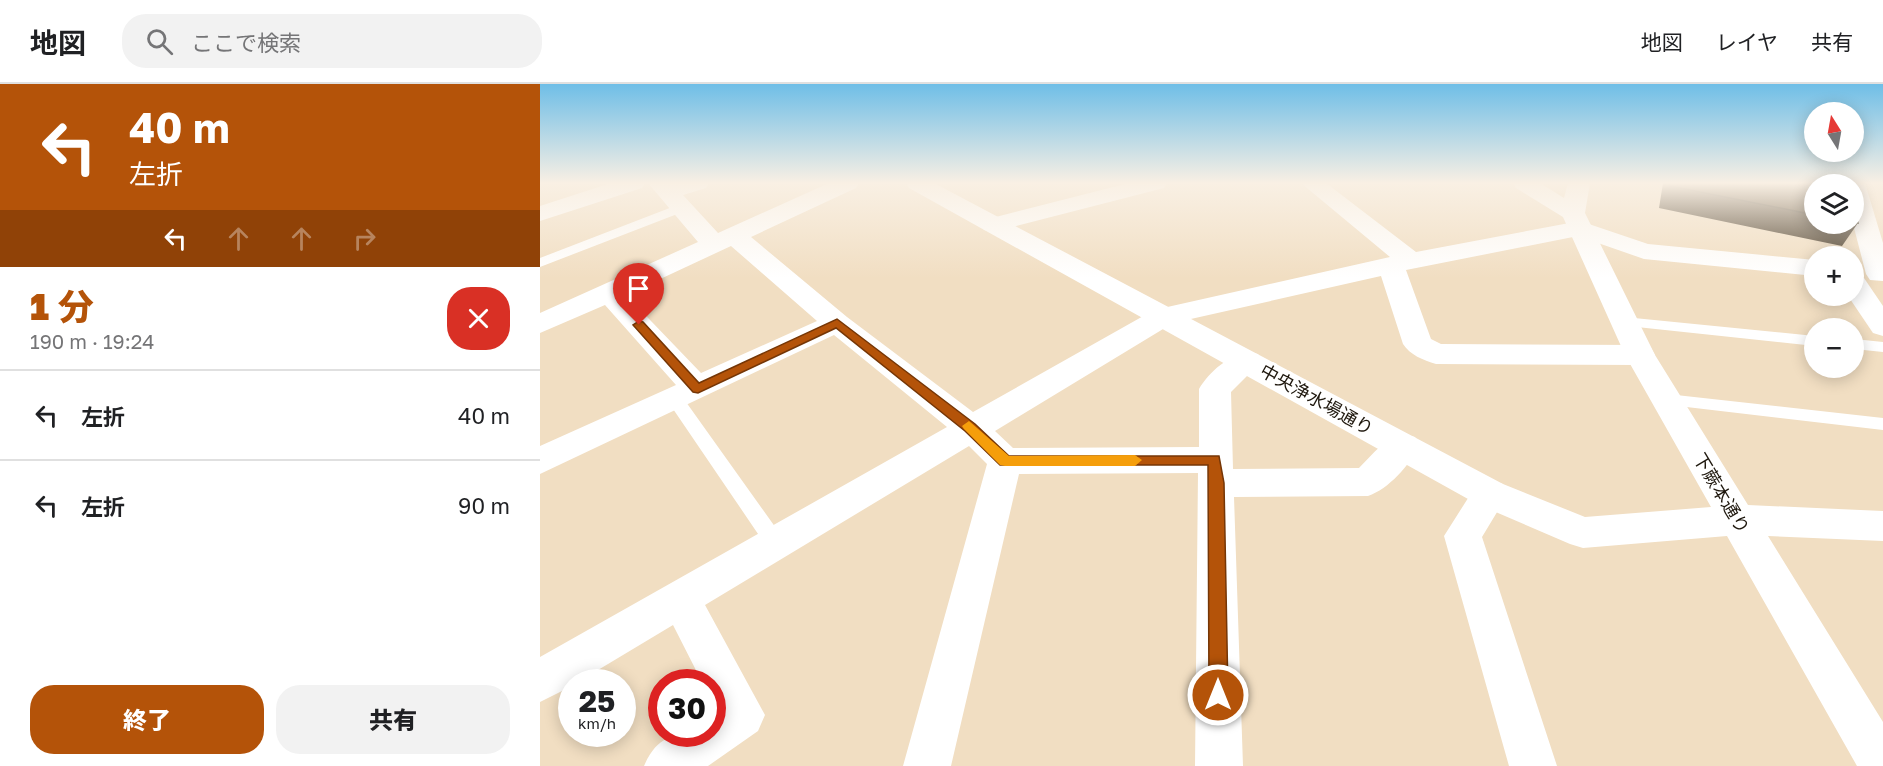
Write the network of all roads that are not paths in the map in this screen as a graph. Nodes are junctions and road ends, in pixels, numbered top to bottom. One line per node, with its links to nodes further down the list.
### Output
1 (631, 215): 13 (lane)
2 (693, 215): 12 (street)
3 (777, 215): 12 (street)
4 (975, 215): 10 (street, 中央浄水場通り)
5 (1024, 215): 10 (street)
6 (1347, 215): 14 (street)
7 (1569, 215): 9 (street)
8 (1576, 215): 9 (street)
9 (1576, 220): 14 (street); 15 (street); 20 (street, 下蕨本通り)
10 (993, 225): 18 (street, 中央浄水場通り)
11 (1861, 234): 16 (street)
12 (723, 239): 17 (street); 19 (street)
13 (540, 263)
14 (1401, 263): 18 (street); 26 (street)
15 (1804, 267)
16 (1868, 276): 22 (street)
17 (609, 293): 21 (street); 28 (street)
18 (1164, 316): 27 (street, 中央浄水場通り); 31 (street)
19 (837, 322): 28 (street); 31 (street)
20 (1624, 322): 23 (lane); 26 (street, 下蕨本通り)
21 (540, 324)
22 (1883, 327)
23 (1804, 340)
24 (1864, 345): 25 (lane)
25 (1883, 347)
26 (1640, 355): 29 (street, 下蕨本通り)
27 (1247, 361): 32 (street, 中央浄水場通り); 35 (street)
28 (686, 394): 33 (street); 39 (lane)
29 (1667, 400): 30 (lane); 37 (street, 下蕨本通り)
30 (1883, 424)
31 (970, 427): 34 (street); 39 (street)
32 (1404, 446): 35 (street); 36 (street, 中央浄水場通り)
33 (541, 460)
34 (1005, 461): 35 (street); 43 (street)
35 (1215, 471): 44 (street)
36 (1490, 494): 37 (street, 中央浄水場通り); 45 (street)
37 (1739, 520): 38 (street, 中央浄水場通り); 46 (street, 下蕨本通り)
38 (1883, 526)
39 (776, 544): 40 (street)
40 (681, 600): 41 (street); 42 (street)
41 (540, 681)
42 (668, 766)
43 (927, 766)
44 (1219, 766)
45 (1533, 766)
46 (1883, 766)

